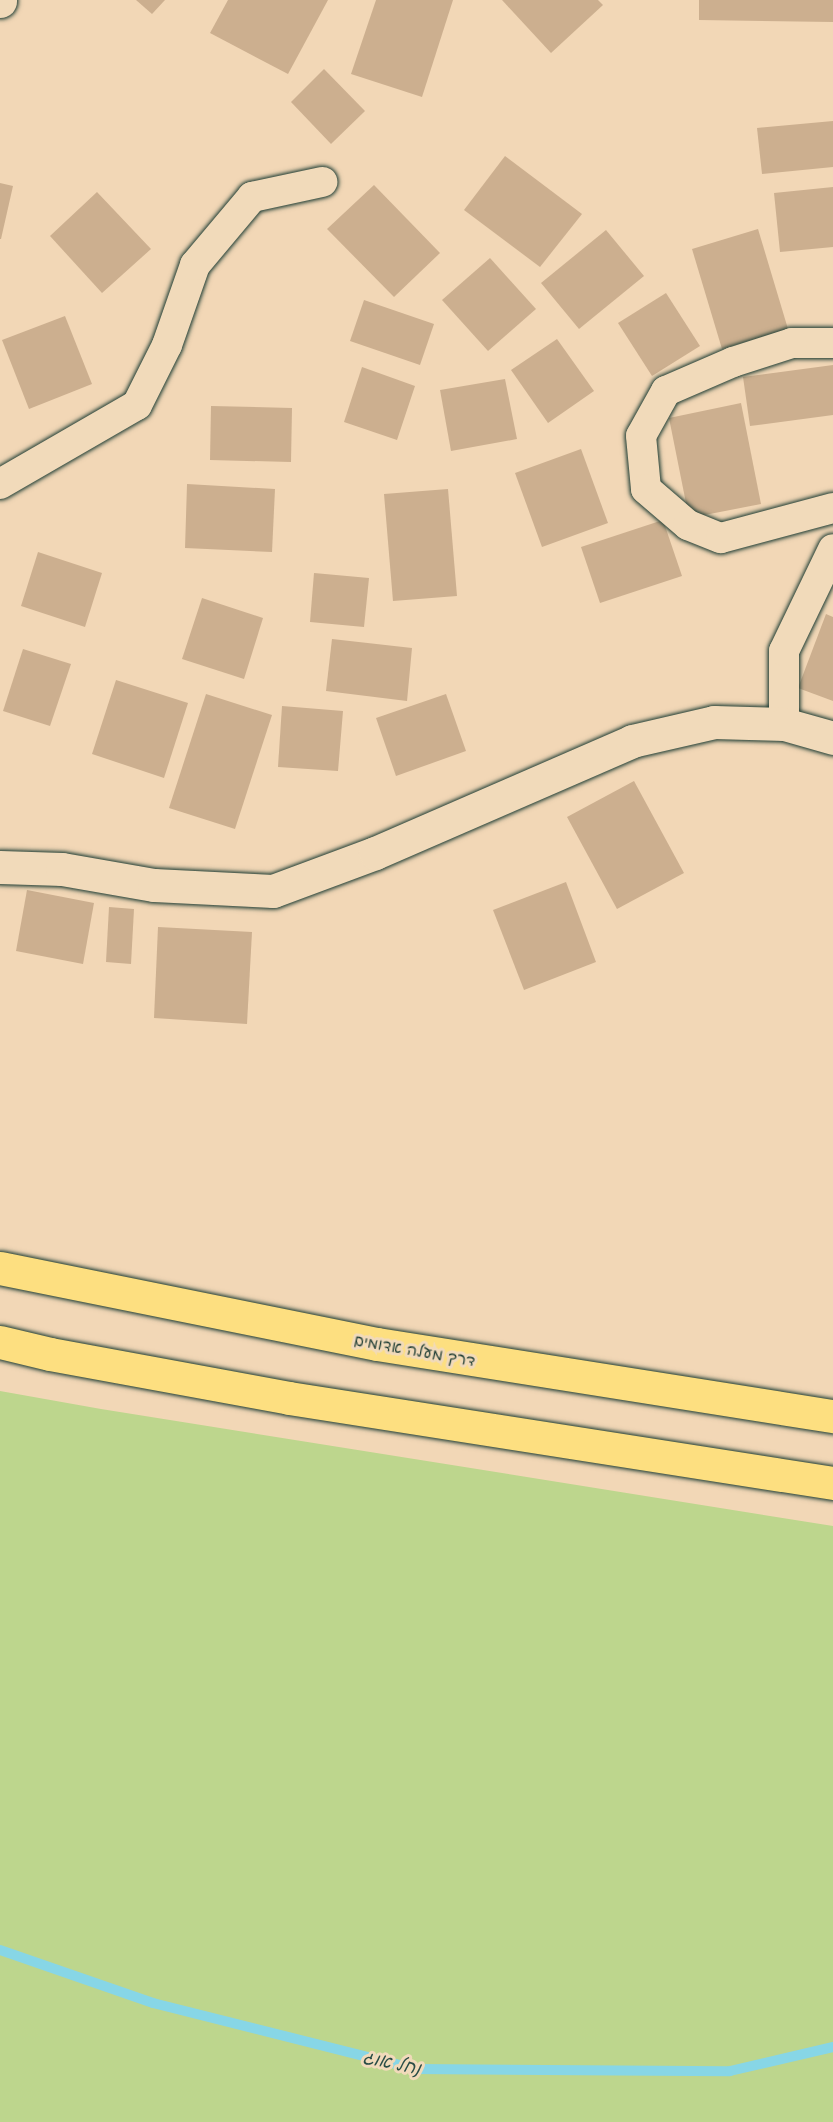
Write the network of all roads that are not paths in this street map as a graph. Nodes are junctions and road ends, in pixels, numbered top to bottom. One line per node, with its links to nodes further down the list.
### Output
1 (322, 182): 3 (street)
2 (833, 343): 4 (street)
3 (0, 484)
4 (833, 508)
5 (833, 549): 6 (street)
6 (784, 724): 7 (street); 8 (street)
7 (833, 738)
8 (0, 867)
9 (0, 1268): 11 (highway, דרך מעלה אדומים)
10 (0, 1342): 12 (highway)
11 (833, 1416)
12 (833, 1483)

